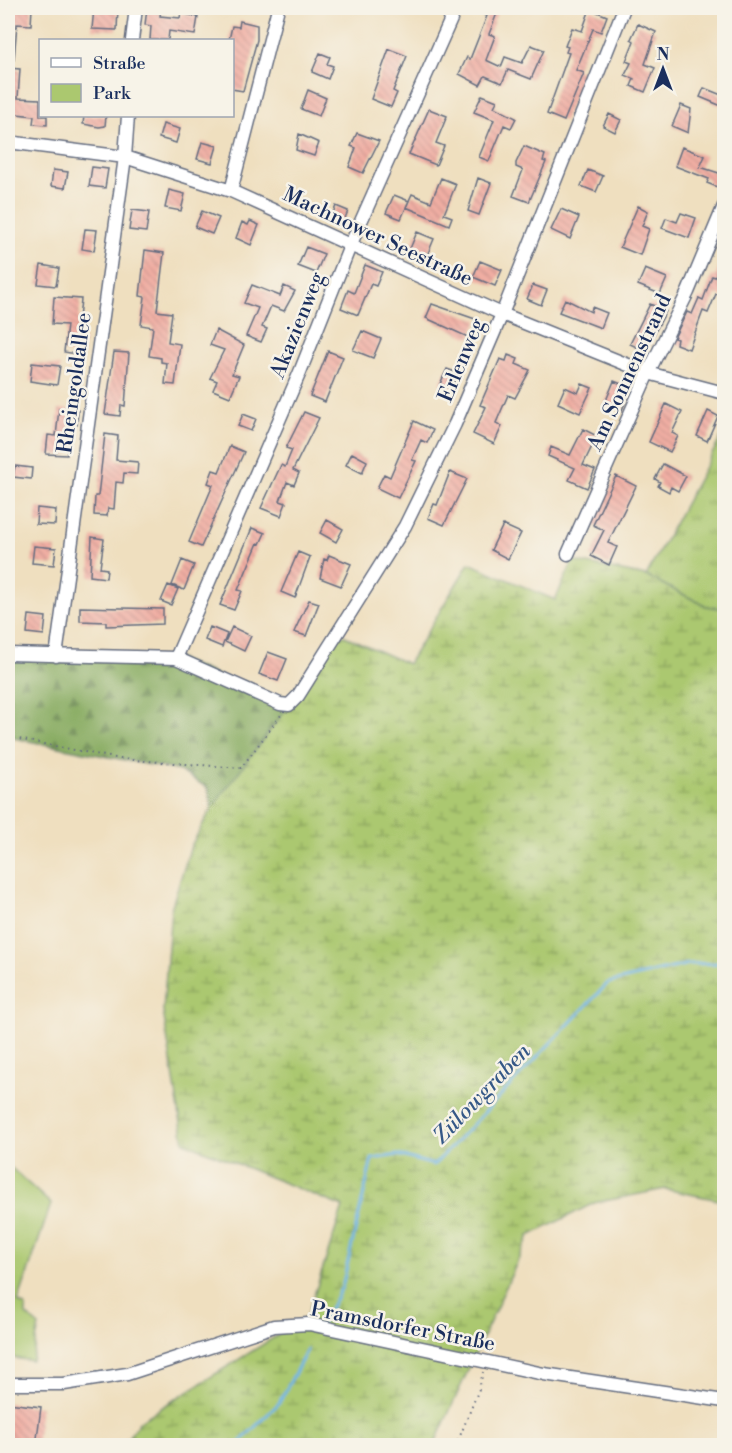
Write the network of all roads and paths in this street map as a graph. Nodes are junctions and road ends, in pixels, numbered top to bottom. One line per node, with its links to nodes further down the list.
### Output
1 (136, 8): 5 (street)
2 (278, 8): 9 (street)
3 (456, 8): 11 (street, Akazienweg)
4 (624, 8): 12 (street, Erlenweg)
5 (132, 39)
6 (128, 117): 8 (street, Rheingoldallee)
7 (8, 142): 8 (street, Machnower Seestraße)
8 (125, 157): 9 (street, Machnower Seestraße); 17 (street, Rheingoldallee)
9 (231, 190): 11 (street, Machnower Seestraße)
10 (724, 206): 13 (street, Am Sonnenstrand)
11 (350, 246): 12 (street, Machnower Seestraße); 18 (street, Akazienweg)
12 (502, 314): 13 (street, Machnower Seestraße); 19 (street, Erlenweg)
13 (648, 373): 14 (street, Machnower Seestraße); 15 (street, Am Sonnenstrand)
14 (724, 393)
15 (568, 555)
16 (8, 654): 17 (street)
17 (56, 656): 18 (street)
18 (176, 658): 19 (street)
19 (289, 705): 20 (path)
20 (8, 737)
21 (485, 1362): 22 (street, Pramsdorfer Straße); 23 (street, Pramsdorfer Straße); 24 (path)
22 (8, 1384)
23 (724, 1401)
24 (456, 1446)

